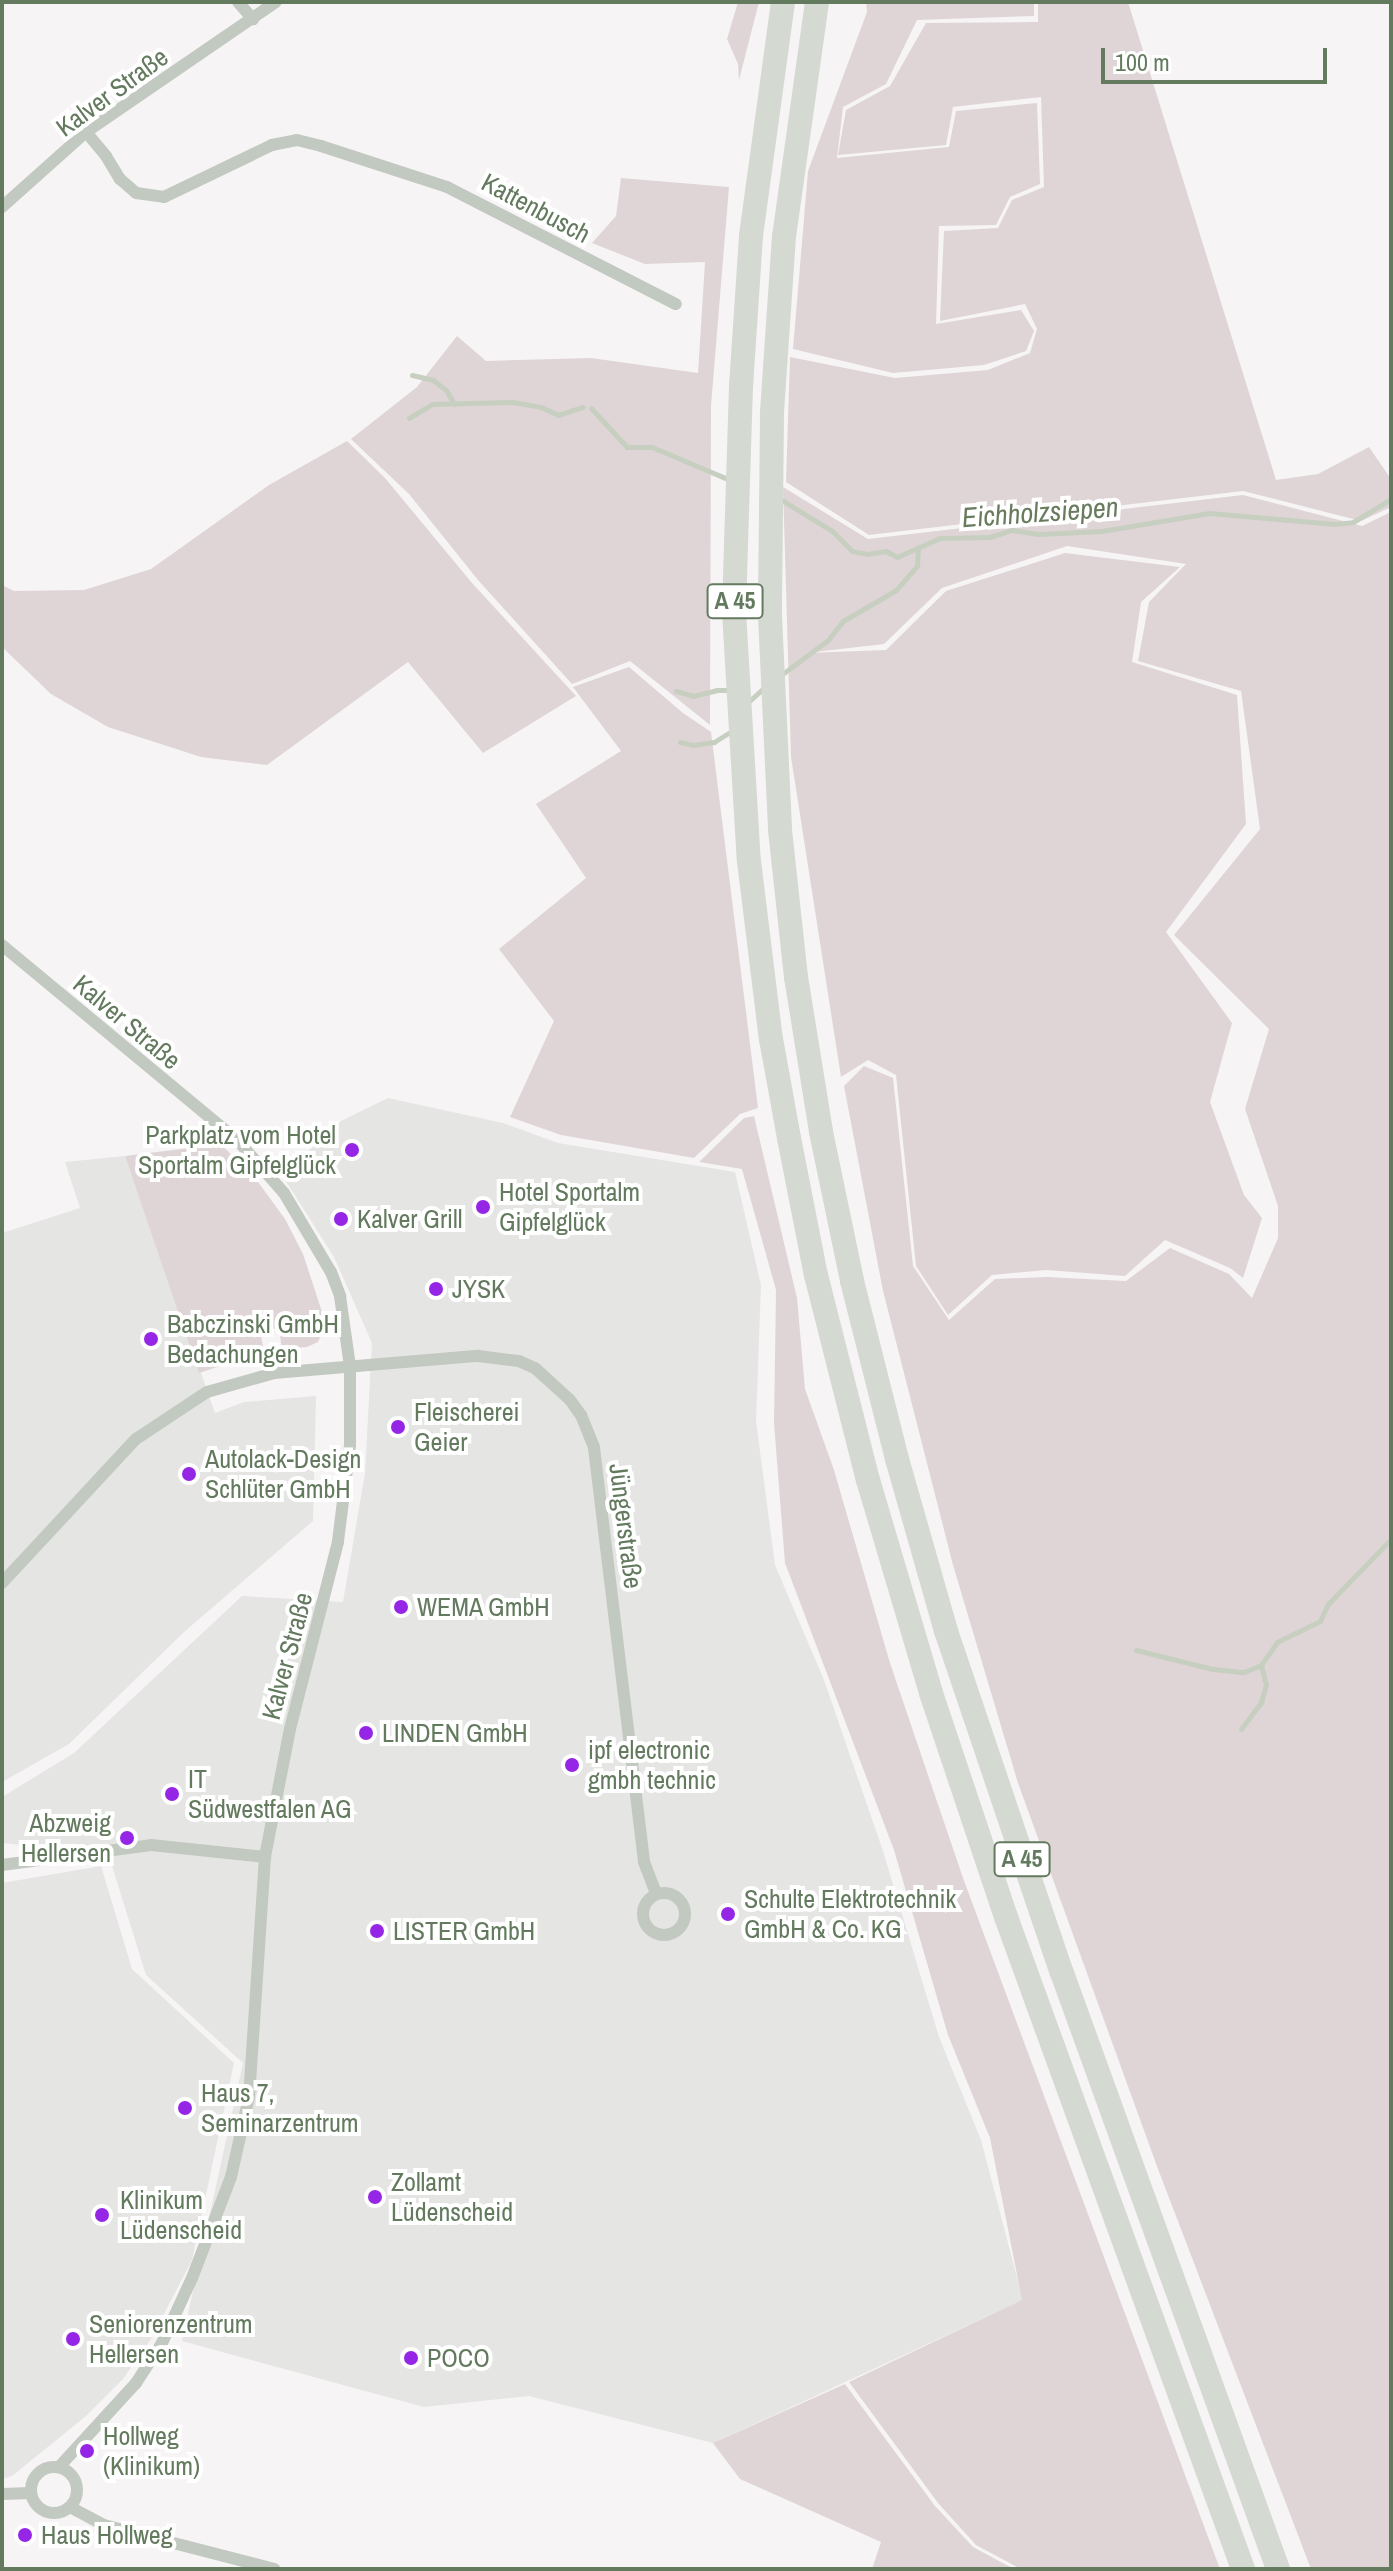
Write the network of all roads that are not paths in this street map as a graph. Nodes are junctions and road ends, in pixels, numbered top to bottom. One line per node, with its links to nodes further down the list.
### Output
1 (238, 2): 5 (street)
2 (276, 2): 5 (street, Kalver Straße)
3 (783, 2): 20 (highway, A 45)
4 (817, 2): 21 (highway, A 45)
5 (253, 19): 6 (street, Kalver Straße)
6 (86, 132): 7 (street, Kalver Straße); 8 (street, Kattenbusch)
7 (2, 207)
8 (676, 304)
9 (2, 945): 10 (street, Kalver Straße)
10 (350, 1366): 11 (street, Jüngerstraße); 12 (street, Kalver Straße); 14 (street, Jüngerstraße)
11 (2, 1583)
12 (265, 1857): 13 (street); 15 (street, Kalver Straße)
13 (2, 1865)
14 (656, 1894)
15 (59, 2467): 16 (street); 18 (street)
16 (31, 2493): 17 (street); 18 (street)
17 (2, 2494)
18 (70, 2507): 19 (street)
19 (274, 2569)
20 (1243, 2569)
21 (1278, 2569)

